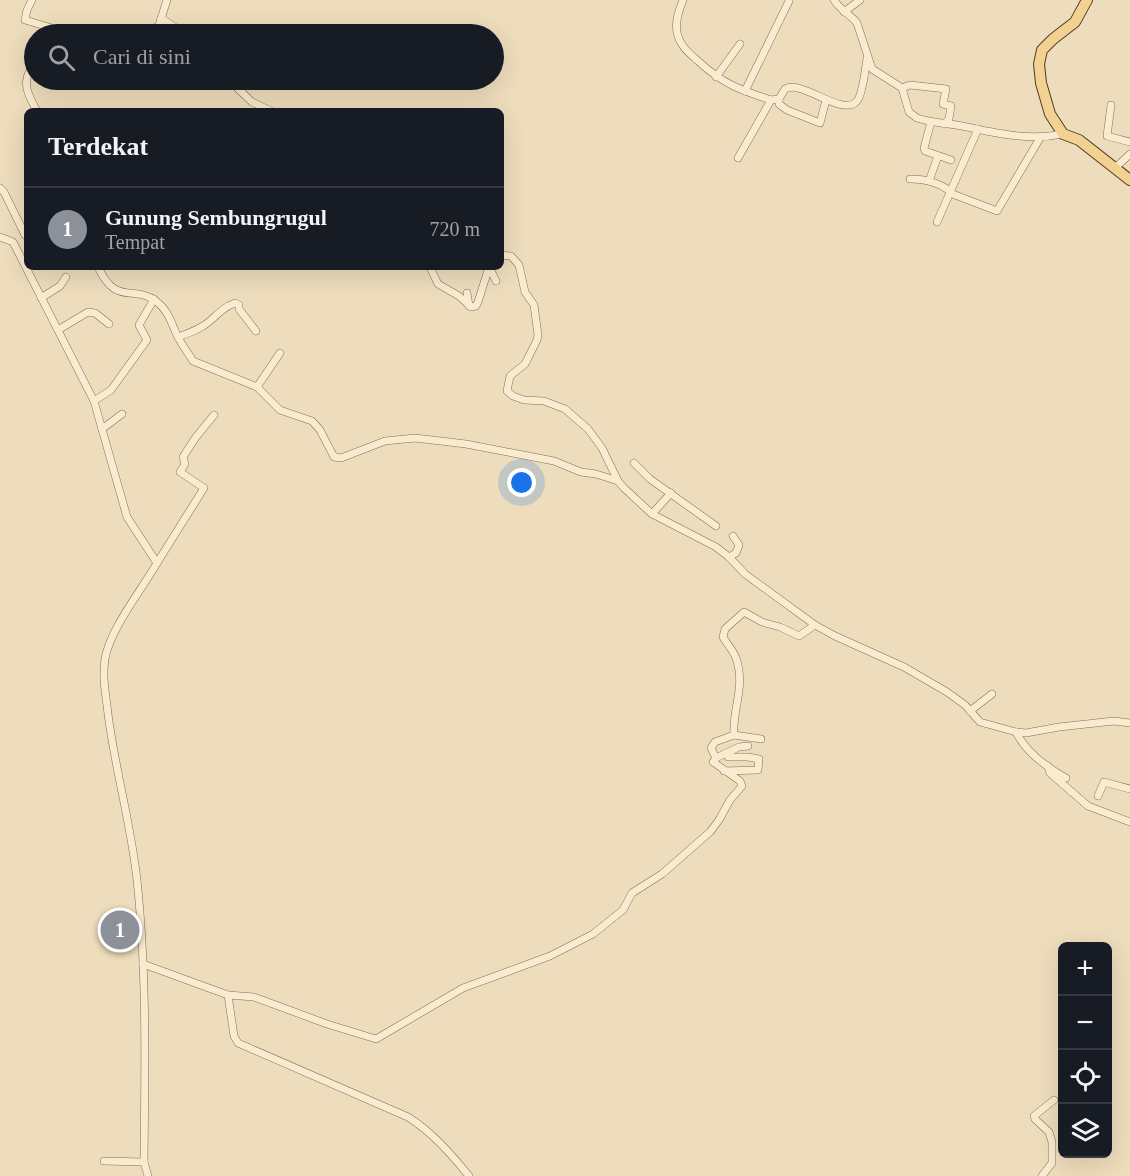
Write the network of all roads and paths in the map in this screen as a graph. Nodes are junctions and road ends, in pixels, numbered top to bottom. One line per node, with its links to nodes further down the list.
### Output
1 (32, 0): 10 (street)
2 (167, 0): 9 (street)
3 (683, 0): 15 (street)
4 (834, 0): 8 (street)
5 (860, 0): 8 (street)
6 (1086, 0): 28 (main road)
7 (789, 2): 19 (street)
8 (844, 12): 14 (street)
9 (160, 22): 11 (street); 12 (street)
10 (38, 24)
11 (156, 24)
12 (164, 24)
13 (741, 44): 15 (street)
14 (868, 57): 16 (street); 21 (street)
15 (716, 77): 19 (street)
16 (902, 88): 25 (street); 26 (street)
17 (26, 90): 23 (street)
18 (239, 90): 24 (street)
19 (745, 91): 20 (street)
20 (775, 100): 21 (street); 21 (street); 33 (street)
21 (826, 100)
22 (1112, 105): 30 (street)
23 (35, 108)
24 (265, 108)
25 (932, 122): 26 (street); 32 (street)
26 (944, 124): 27 (street)
27 (978, 129): 29 (street); 40 (street)
28 (1063, 134): 29 (street); 35 (main road)
29 (1040, 138): 40 (street)
30 (1130, 142)
31 (1130, 154): 35 (street)
32 (938, 156): 34 (street); 38 (street)
33 (738, 158)
34 (951, 160)
35 (1116, 167): 37 (main road)
36 (910, 179): 38 (street)
37 (1130, 180)
38 (929, 182): 40 (street)
39 (0, 188): 42 (street)
40 (951, 193): 41 (street)
41 (937, 222)
42 (24, 230)
43 (24, 235): 45 (street)
44 (0, 237): 45 (street)
45 (13, 242): 47 (street)
46 (504, 255): 70 (street)
47 (24, 264)
48 (27, 270): 56 (street)
49 (100, 270): 57 (street)
50 (431, 270): 58 (street)
51 (488, 270): 58 (street)
52 (490, 270): 54 (street)
53 (66, 277): 56 (street)
54 (496, 281)
55 (467, 293): 58 (street)
56 (41, 298): 60 (street)
57 (154, 299): 62 (street); 65 (street)
58 (469, 306)
59 (109, 324): 60 (street)
60 (58, 330): 65 (street)
61 (256, 331): 62 (street)
62 (178, 337): 64 (street)
63 (280, 353): 64 (street)
64 (257, 387): 70 (street)
65 (94, 400): 68 (street)
66 (122, 414): 68 (street)
67 (214, 415): 76 (street)
68 (102, 429): 76 (street)
69 (634, 463): 71 (street)
70 (618, 481): 72 (street)
71 (671, 493): 72 (street); 73 (street)
72 (652, 514): 75 (street)
73 (716, 526)
74 (733, 537): 75 (street)
75 (729, 557): 77 (street)
76 (157, 564): 93 (street)
77 (815, 625): 79 (street); 82 (street)
78 (992, 694): 79 (street)
79 (970, 711): 81 (street)
80 (1130, 723): 81 (street)
81 (1016, 732): 87 (street)
82 (734, 735): 83 (street); 86 (street)
83 (761, 740)
84 (748, 746): 85 (street)
85 (726, 753): 86 (street); 88 (street)
86 (716, 758): 88 (street)
87 (1048, 766): 89 (street); 92 (street)
88 (724, 771): 94 (street)
89 (1066, 778)
90 (1130, 789): 91 (street)
91 (1098, 796)
92 (1130, 822)
93 (143, 964): 94 (street); 97 (street)
94 (228, 995): 99 (street)
95 (1054, 1100): 100 (street)
96 (104, 1161): 97 (street)
97 (144, 1162): 98 (street)
98 (148, 1176)
99 (469, 1176)
100 (1041, 1176)

